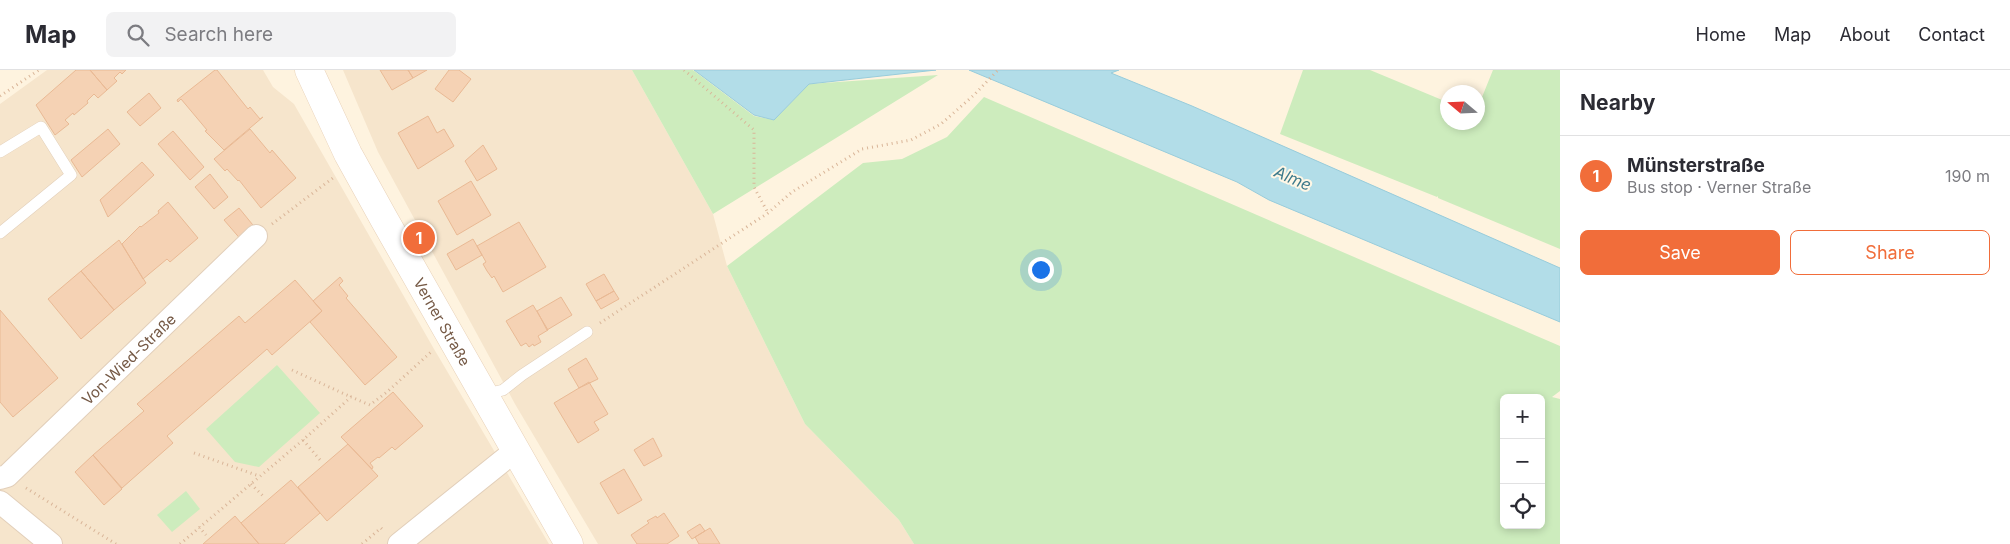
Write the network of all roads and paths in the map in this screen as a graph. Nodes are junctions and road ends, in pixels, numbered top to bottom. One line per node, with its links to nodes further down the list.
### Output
1 (38, 70): 5 (path)
2 (309, 70): 12 (main road, Verner Straße)
3 (684, 70): 8 (path)
4 (998, 70): 8 (path)
5 (0, 96)
6 (0, 152): 9 (lane)
7 (336, 175): 10 (path)
8 (768, 213): 11 (path)
9 (0, 233)
10 (256, 236): 20 (street, Von-Wied-Straße)
11 (587, 332): 15 (lane)
12 (450, 335): 14 (path); 15 (main road, Verner Straße)
13 (292, 370): 14 (path)
14 (351, 397): 16 (path)
15 (486, 398): 17 (main road, Verner Straße)
16 (303, 440): 19 (path); 21 (path)
17 (516, 450): 30 (street); 31 (main road, Verner Straße)
18 (194, 453): 21 (path)
19 (321, 461)
20 (3, 476): 28 (path)
21 (260, 476): 22 (path)
22 (251, 484): 23 (path); 25 (path)
23 (262, 496)
24 (0, 502): 27 (street)
25 (199, 528): 26 (path); 29 (path)
26 (206, 535)
27 (51, 544)
28 (116, 544)
29 (180, 544)
30 (399, 544)
31 (570, 544)

